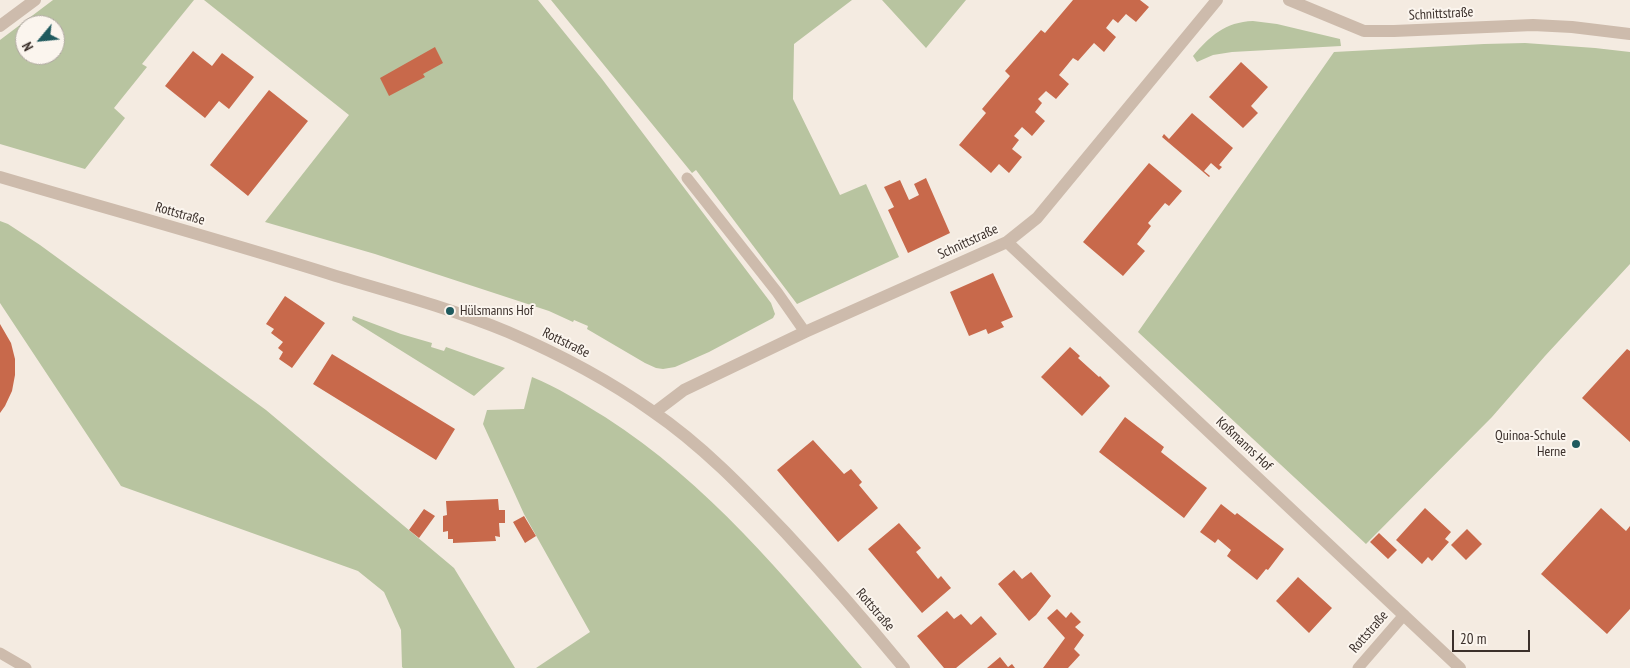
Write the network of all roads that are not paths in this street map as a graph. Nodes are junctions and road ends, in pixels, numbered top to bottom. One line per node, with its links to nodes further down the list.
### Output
1 (35, 0): 4 (street)
2 (1218, 0): 8 (street, Schnittstraße)
3 (1289, 0): 5 (street, Schnittstraße)
4 (0, 26)
5 (1630, 34)
6 (0, 177): 10 (street, Rottstraße)
7 (687, 178): 9 (lane)
8 (1006, 242): 9 (street, Schnittstraße); 11 (street, Koßmanns Hof)
9 (805, 332): 10 (street, Schnittstraße)
10 (655, 412): 14 (street, Rottstraße)
11 (1404, 615): 15 (lane, Rottstraße); 16 (street, Koßmanns Hof)
12 (0, 653): 13 (lane)
13 (26, 668)
14 (904, 668)
15 (1358, 668)
16 (1460, 668)

